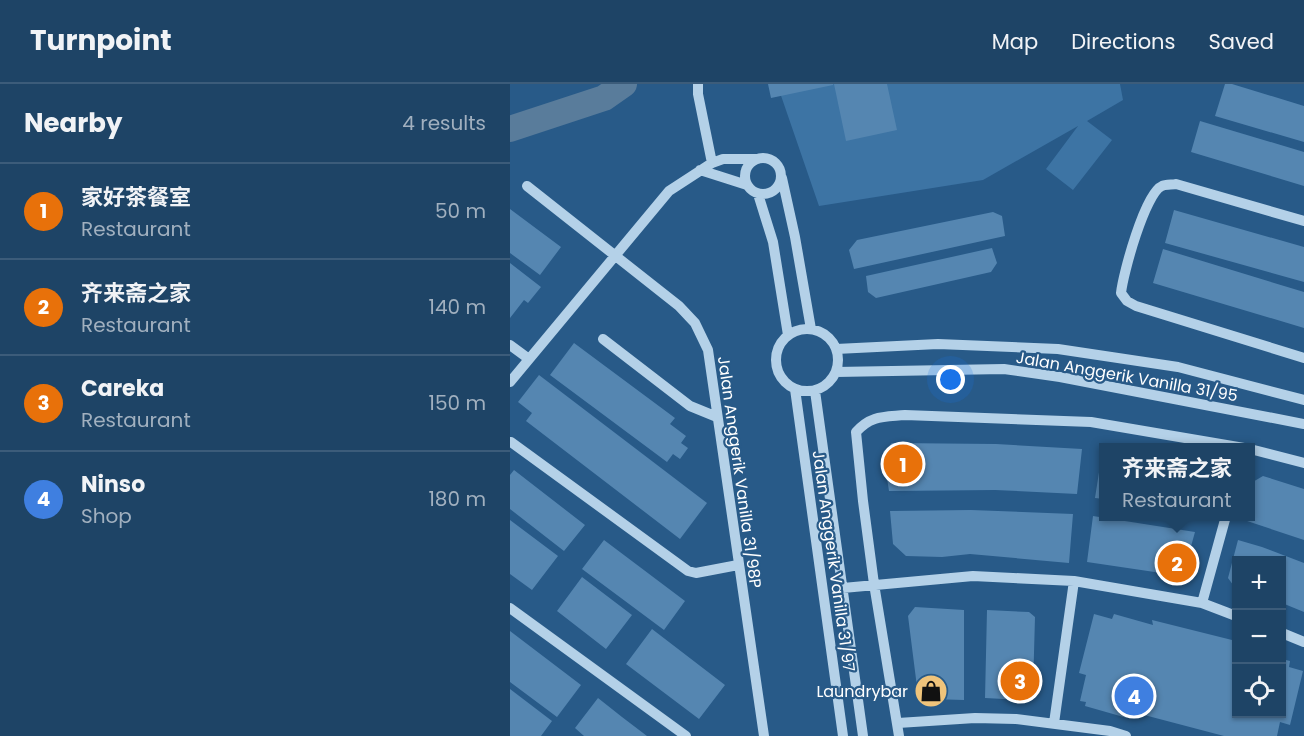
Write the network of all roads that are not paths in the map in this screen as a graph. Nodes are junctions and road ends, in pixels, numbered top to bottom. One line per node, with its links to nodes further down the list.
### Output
1 (698, 84): 3 (street)
2 (758, 159): 3 (street); 5 (street); 6 (street)
3 (712, 163): 4 (street)
4 (700, 170): 6 (street); 10 (street)
5 (782, 178): 8 (street); 11 (street)
6 (747, 185): 8 (street)
7 (527, 186): 10 (street, Jalan Anggerik Vanilla 31/98P)
8 (758, 194): 12 (street)
9 (1304, 221): 16 (street)
10 (615, 256): 17 (street); 23 (street, Jalan Anggerik Vanilla 31/98P)
11 (811, 329): 12 (street); 15 (street)
12 (788, 334): 20 (street)
13 (603, 339): 23 (street)
14 (510, 345): 17 (street)
15 (836, 349): 18 (street); 22 (street, Jalan Anggerik Vanilla 31/95)
16 (1304, 358)
17 (529, 359): 19 (street)
18 (836, 372): 21 (street); 24 (street, Jalan Anggerik Vanilla 31/95)
19 (510, 382)
20 (795, 389): 21 (street); 43 (street, Jalan Anggerik Vanilla 31/97)
21 (815, 391): 33 (street, Jalan Anggerik Vanilla 31/97)
22 (1304, 400)
23 (717, 417): 30 (street, Jalan Anggerik Vanilla 31/98P)
24 (1304, 424)
25 (511, 442): 30 (street)
26 (1219, 443): 32 (street)
27 (1255, 450): 28 (street)
28 (1304, 463)
29 (1225, 521): 34 (street)
30 (738, 566): 42 (street, Jalan Anggerik Vanilla 31/98P)
31 (1074, 581): 32 (street); 34 (street); 40 (street)
32 (874, 584): 33 (street); 39 (street)
33 (843, 588): 44 (street, Jalan Anggerik Vanilla 31/97)
34 (1203, 603): 36 (street)
35 (510, 608): 41 (street)
36 (1232, 614)
37 (1286, 635): 38 (street)
38 (1304, 642)
39 (898, 723): 40 (street); 45 (street)
40 (1054, 723): 46 (street)
41 (686, 736)
42 (764, 736)
43 (843, 736)
44 (863, 736)
45 (899, 736)
46 (1126, 736)

